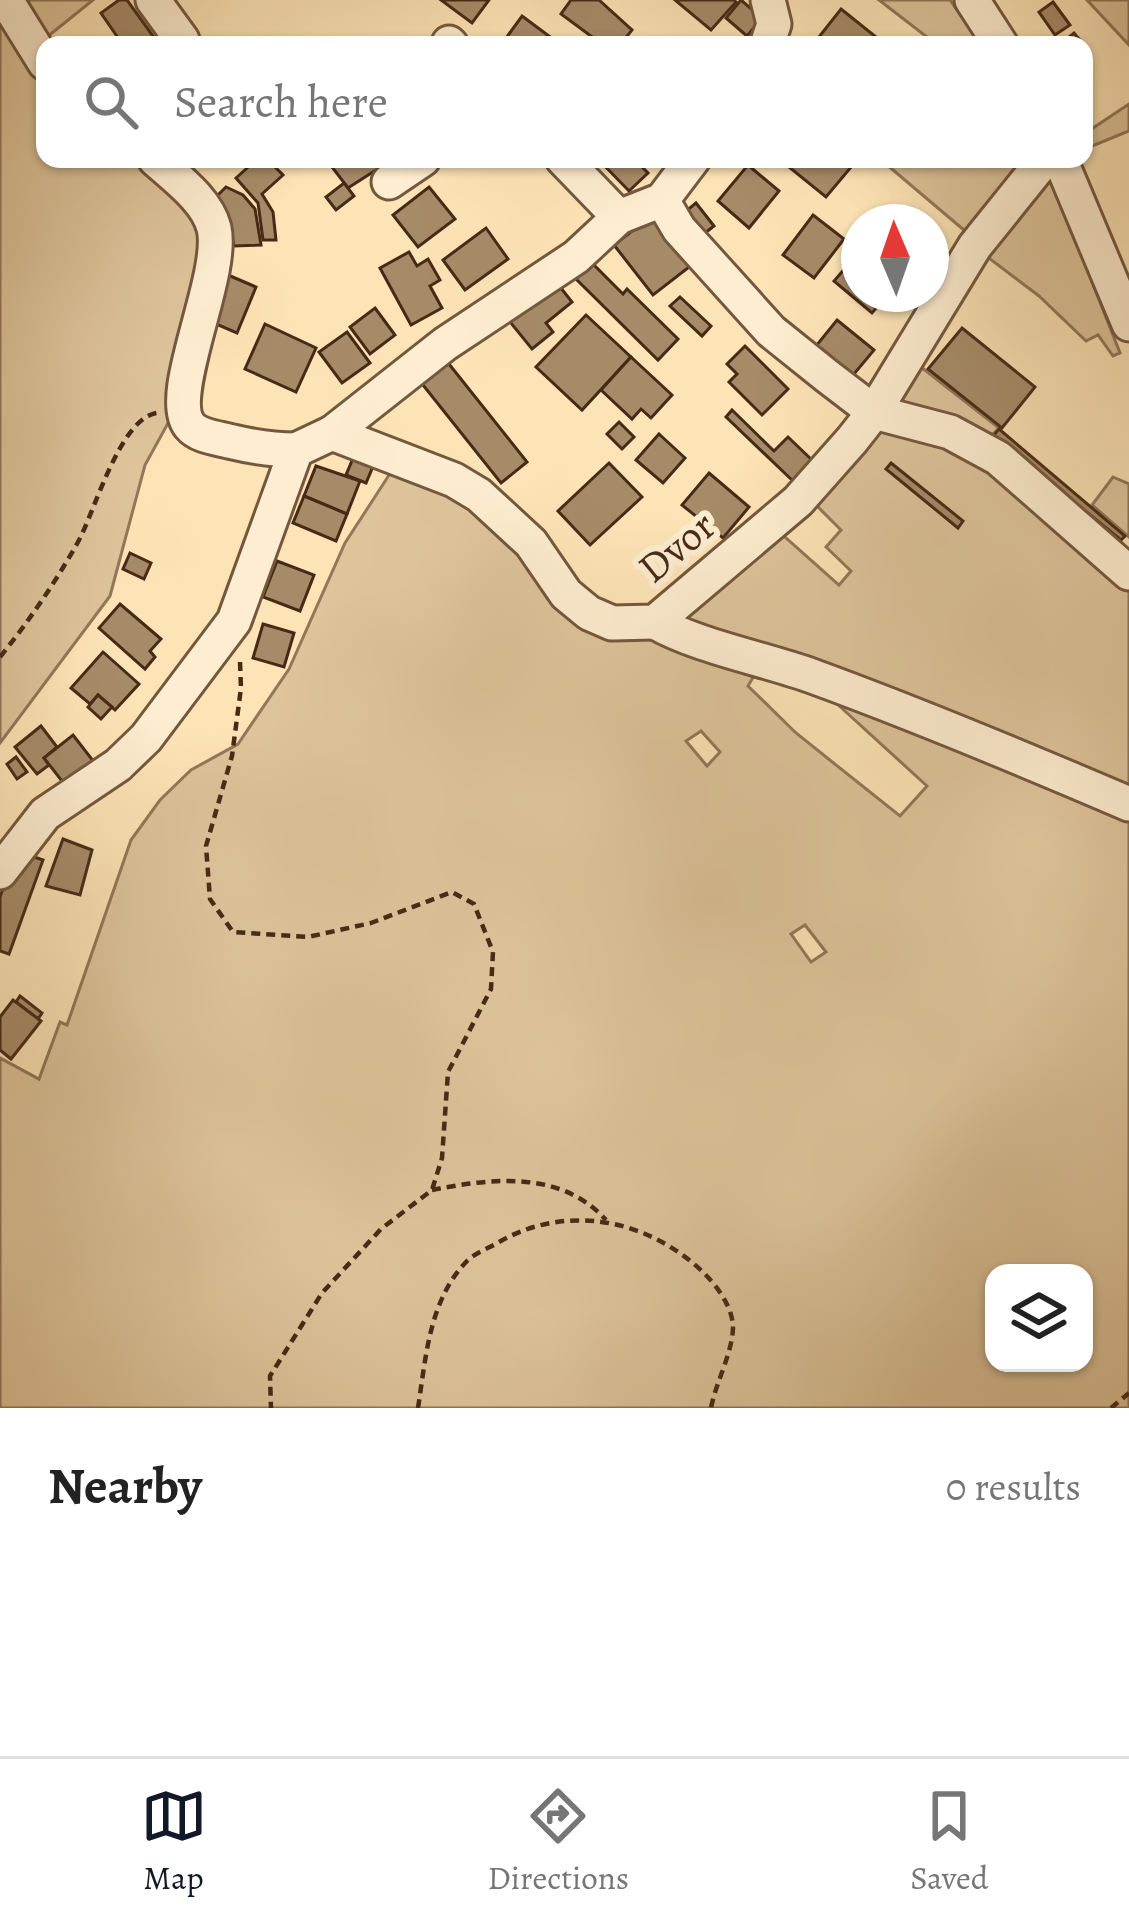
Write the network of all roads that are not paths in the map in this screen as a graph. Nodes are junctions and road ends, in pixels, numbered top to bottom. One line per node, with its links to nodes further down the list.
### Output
1 (6, 0): 8 (street)
2 (153, 0): 5 (street)
3 (768, 0): 6 (street)
4 (972, 0): 7 (street)
5 (179, 36)
6 (770, 36)
7 (995, 36)
8 (36, 48)
9 (164, 168): 21 (street)
10 (410, 168): 15 (street)
11 (572, 168): 17 (street)
12 (686, 168): 16 (street)
13 (1038, 168): 19 (street, Dvor)
14 (1064, 168): 18 (street)
15 (389, 182)
16 (662, 200): 17 (street); 19 (street)
17 (619, 217): 20 (street)
18 (1129, 324)
19 (874, 412): 22 (street); 23 (street, Dvor)
20 (332, 433): 21 (street); 23 (street, Dvor)
21 (296, 450): 25 (street)
22 (1129, 573)
23 (655, 622): 24 (street)
24 (1129, 804)
25 (0, 872)

